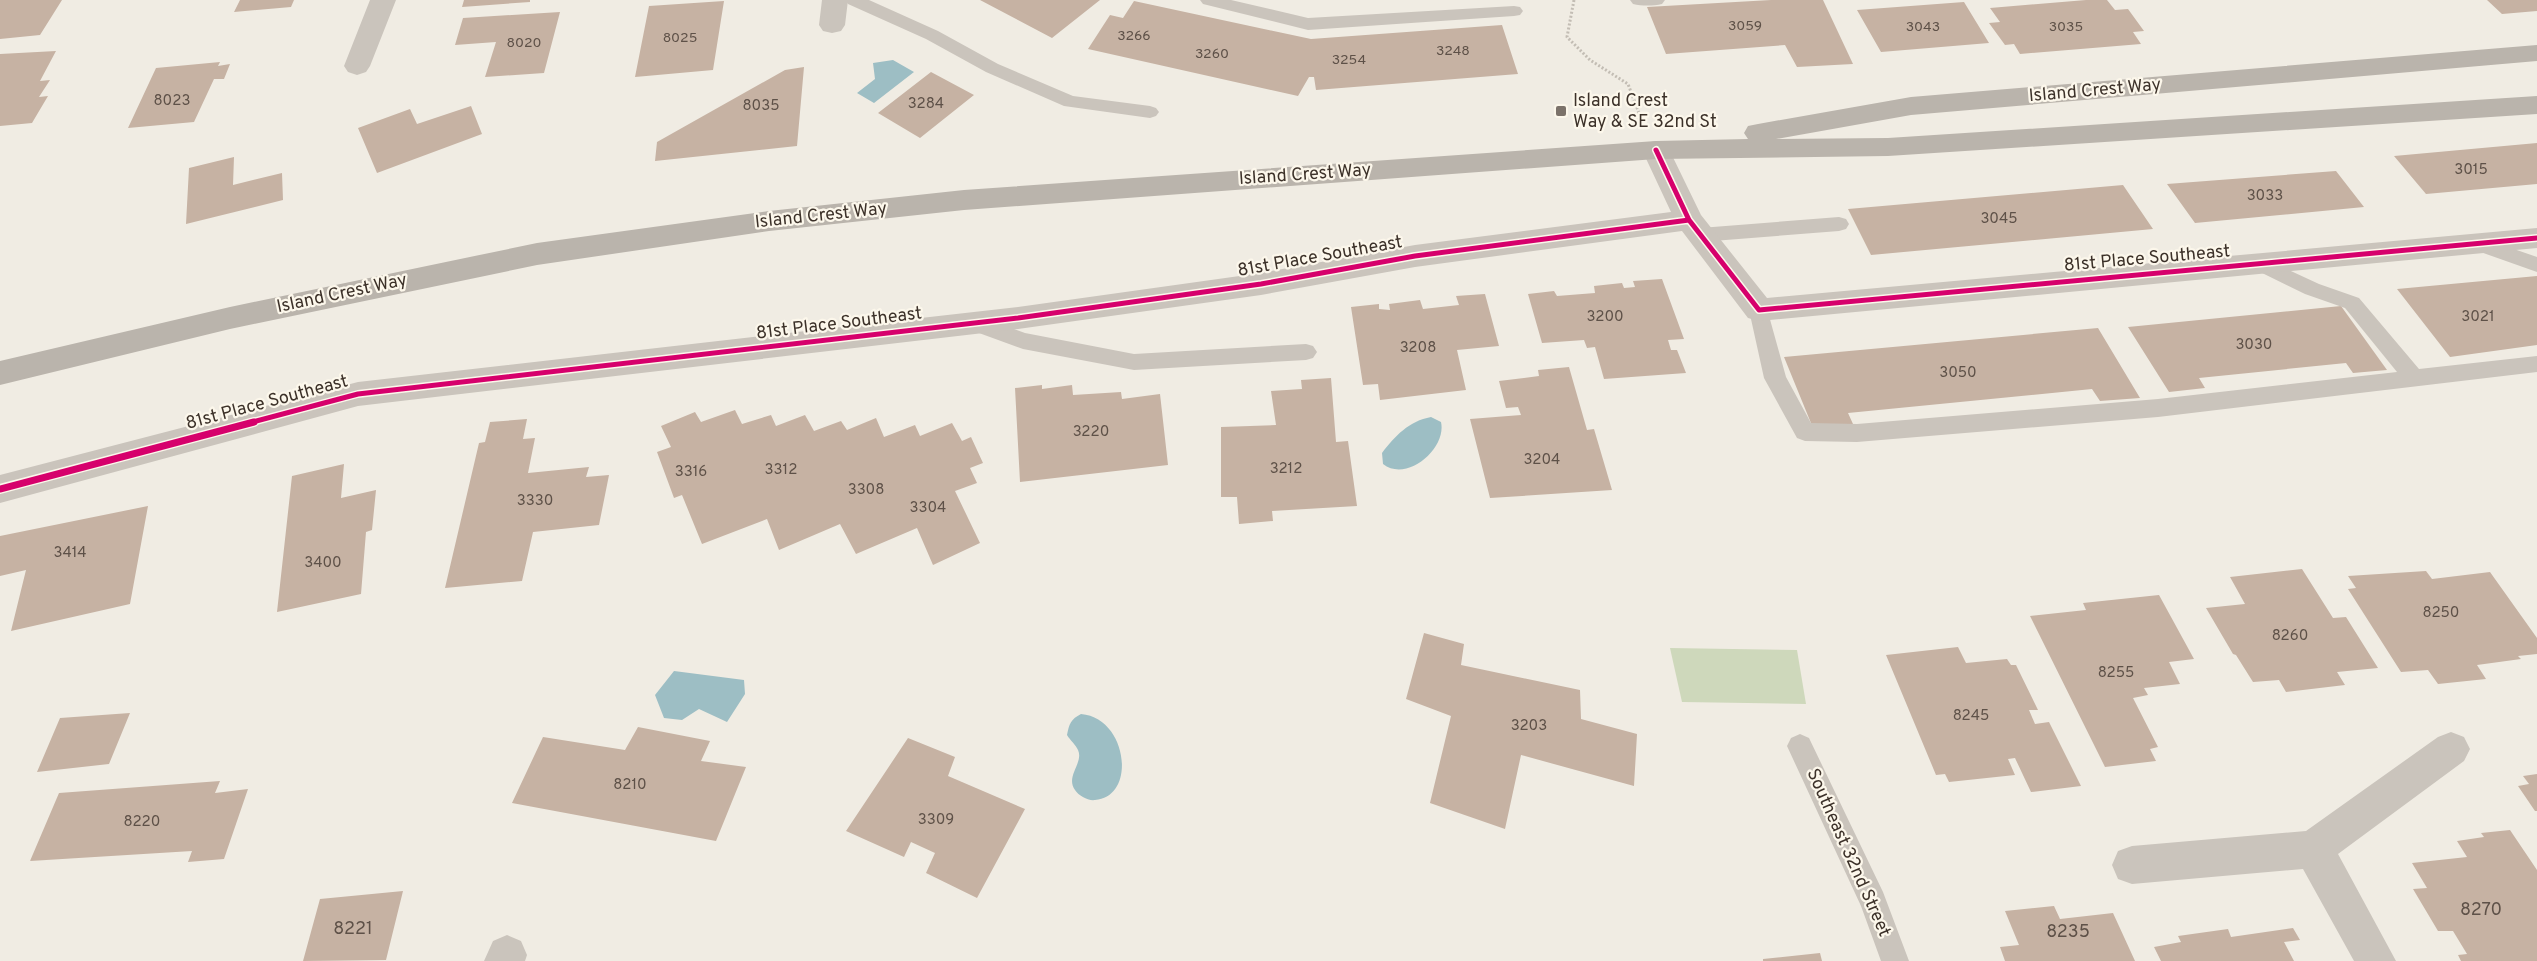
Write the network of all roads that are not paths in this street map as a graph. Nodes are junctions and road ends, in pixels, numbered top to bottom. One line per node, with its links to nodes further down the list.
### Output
1 (383, 0): 10 (street)
2 (834, 0): 8 (street)
3 (854, 0): 12 (lane)
4 (1209, 0): 7 (lane)
5 (1639, 0): 6 (lane)
6 (1656, 0)
7 (1514, 10)
8 (832, 26)
9 (2537, 54): 13 (main road, Island Crest Way)
10 (357, 66)
11 (2537, 105): 13 (main road, Island Crest Way)
12 (1150, 112)
13 (1656, 150): 15 (street); 24 (main road, Island Crest Way)
14 (1839, 224): 15 (lane)
15 (1694, 227): 20 (street); 21 (street, 81st Place Southeast)
16 (2537, 238): 17 (street, 81st Place Southeast)
17 (2479, 244): 18 (street, 81st Place Southeast); 19 (lane)
18 (2261, 264): 20 (street, 81st Place Southeast); 25 (lane)
19 (2537, 265)
20 (1759, 310): 25 (lane)
21 (975, 323): 22 (lane); 26 (street, 81st Place Southeast)
22 (1305, 352)
23 (2537, 364): 25 (lane)
24 (0, 373)
25 (2414, 378)
26 (0, 489)
27 (1800, 746): 31 (lane, Southeast 32nd Street)
28 (2451, 749): 29 (street)
29 (2313, 849): 30 (street); 32 (street)
30 (2132, 865)
31 (1894, 961)
32 (2376, 961)

